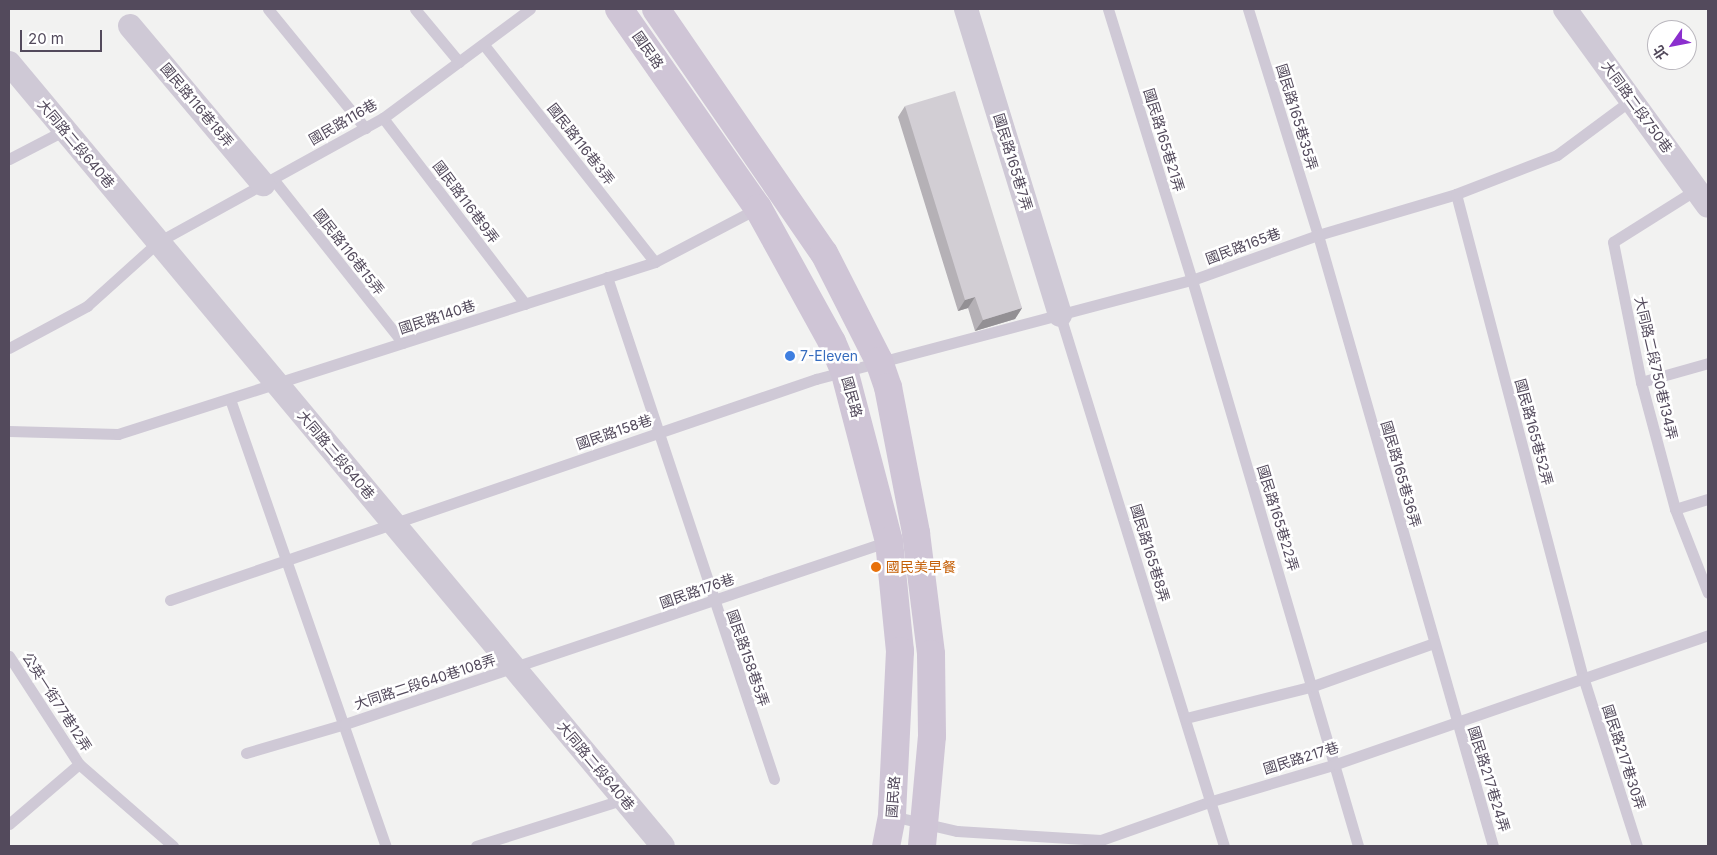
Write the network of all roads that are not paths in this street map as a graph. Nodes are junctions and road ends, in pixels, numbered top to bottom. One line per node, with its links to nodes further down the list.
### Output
1 (268, 9): 16 (lane)
2 (415, 9): 12 (lane)
3 (530, 9): 11 (lane, 國民路116巷)
4 (619, 9): 22 (street, 國民路)
5 (656, 9): 32 (street)
6 (966, 9): 29 (street, 國民路165巷7弄)
7 (1108, 9): 27 (lane, 國民路165巷21弄)
8 (1248, 9): 23 (lane, 國民路165巷35弄)
9 (1565, 9): 14 (street, 大同路二段750巷)
10 (130, 26): 19 (street, 國民路116巷18弄)
11 (484, 44): 12 (lane, 國民路116巷); 25 (lane, 國民路116巷3弄)
12 (459, 62): 15 (lane, 國民路116巷)
13 (9, 63): 17 (street, 大同路二段640巷)
14 (1631, 100): 20 (lane, 國民路165巷); 21 (street, 大同路二段750巷)
15 (383, 118): 16 (lane, 國民路116巷); 28 (lane, 國民路116巷9弄)
16 (365, 128): 19 (lane, 國民路116巷)
17 (65, 130): 18 (lane); 24 (street, 大同路二段640巷)
18 (9, 159)
19 (268, 181): 24 (lane, 國民路116巷); 30 (lane, 國民路116巷15弄)
20 (1456, 194): 23 (lane, 國民路165巷); 52 (lane, 國民路165巷52弄)
21 (1703, 198): 35 (lane, 大同路二段750巷134弄)
22 (758, 208): 25 (lane, 國民路140巷); 34 (street, 國民路)
23 (1318, 235): 27 (lane, 國民路165巷); 49 (lane, 國民路165巷36弄)
24 (158, 242): 31 (lane, 國民路116巷); 36 (street, 大同路二段640巷)
25 (655, 262): 26 (lane, 國民路140巷)
26 (607, 278): 28 (lane, 國民路140巷); 39 (lane)
27 (1192, 280): 29 (lane, 國民路165巷); 53 (lane, 國民路165巷22弄)
28 (525, 304): 30 (lane, 國民路140巷)
29 (1060, 315): 32 (lane, 國民路165巷); 54 (lane, 國民路165巷8弄)
30 (403, 344): 36 (lane, 國民路140巷)
31 (9, 348)
32 (879, 361): 34 (lane, 國民路165巷); 65 (street)
33 (1708, 363): 35 (lane)
34 (844, 370): 39 (lane, 國民路158巷); 43 (street, 國民路)
35 (1641, 382): 41 (lane, 大同路二段750巷134弄)
36 (276, 384): 37 (lane, 國民路140巷); 42 (street, 大同路二段640巷)
37 (230, 399): 38 (lane, 國民路140巷); 44 (lane)
38 (9, 431)
39 (660, 432): 42 (lane, 國民路158巷); 47 (lane, 國民路158巷5弄)
40 (1708, 499): 41 (lane)
41 (1675, 509): 45 (lane, 大同路二段750巷134弄)
42 (393, 523): 44 (lane, 國民路158巷); 51 (street, 大同路二段640巷)
43 (889, 540): 47 (lane, 國民路176巷); 63 (street, 國民路)
44 (288, 560): 46 (lane, 國民路158巷); 56 (lane)
45 (1708, 593)
46 (170, 600)
47 (713, 601): 51 (lane, 國民路176巷); 60 (lane, 國民路158巷5弄)
48 (1708, 635): 52 (lane, 國民路217巷)
49 (1434, 644): 53 (lane); 55 (lane, 國民路165巷36弄)
50 (9, 656): 58 (lane, 公英一街77巷12弄)
51 (514, 668): 56 (lane, 大同路二段640巷108弄); 61 (street, 大同路二段640巷)
52 (1583, 677): 55 (lane, 國民路217巷); 74 (lane, 國民路217巷30弄)
53 (1313, 686): 54 (lane); 59 (lane, 國民路165巷22弄)
54 (1186, 718): 62 (lane, 國民路165巷8弄)
55 (1455, 720): 59 (lane, 國民路217巷); 73 (lane, 國民路217巷24弄)
56 (346, 724): 57 (lane, 大同路二段640巷108弄); 67 (lane, 大同路二段640巷108弄)
57 (246, 754)
58 (79, 764): 64 (lane); 66 (lane, 公英一街77巷12弄)
59 (1336, 764): 62 (lane, 國民路217巷); 72 (lane, 國民路165巷22弄)
60 (774, 779)
61 (624, 799): 68 (lane); 69 (street, 大同路二段640巷)
62 (1212, 801): 65 (lane, 國民路217巷); 71 (lane, 國民路165巷8弄)
63 (892, 816): 65 (lane, 國民路217巷); 70 (street, 國民路)
64 (9, 824)
65 (923, 834)
66 (173, 846)
67 (386, 846)
68 (476, 846)
69 (663, 846)
70 (886, 846)
71 (1224, 846)
72 (1358, 846)
73 (1493, 846)
74 (1637, 846)

